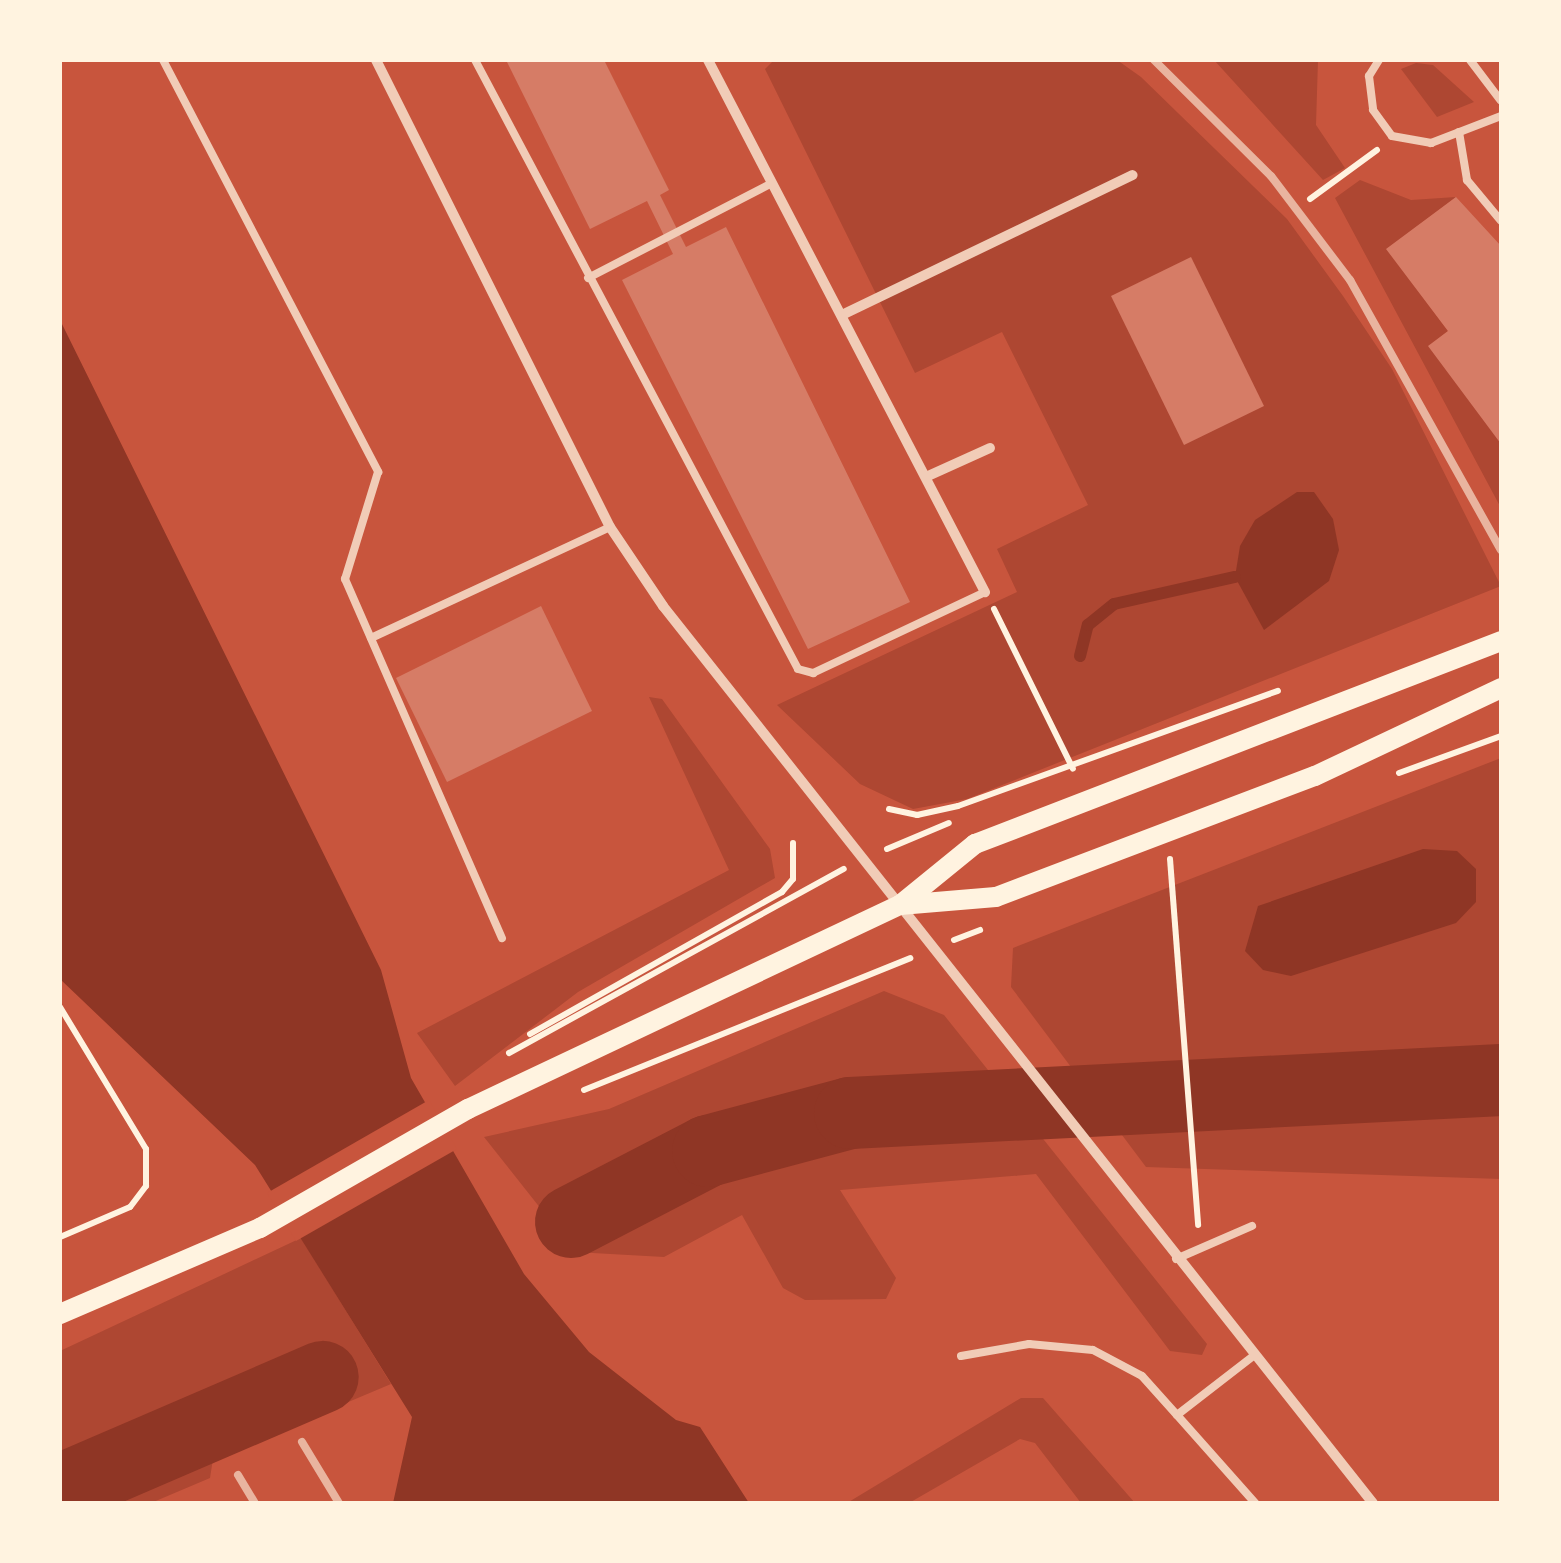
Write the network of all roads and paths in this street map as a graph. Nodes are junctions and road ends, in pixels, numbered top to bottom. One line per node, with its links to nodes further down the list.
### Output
1 (163, 60): 21 (lane)
2 (376, 60): 19 (street)
3 (475, 60): 15 (lane)
4 (708, 60): 12 (street)
5 (1378, 60): 10 (lane)
6 (1470, 60): 7 (lane)
7 (1501, 101)
8 (1501, 116): 9 (lane)
9 (1459, 132): 10 (lane); 14 (lane)
10 (1392, 136): 13 (path)
11 (1133, 175): 16 (street)
12 (770, 184): 15 (lane); 16 (street)
13 (1310, 199)
14 (1501, 221)
15 (588, 278): 20 (lane)
16 (846, 313): 18 (street)
17 (990, 448): 18 (street)
18 (928, 476): 20 (street)
19 (610, 527): 21 (lane); 29 (street)
20 (985, 592): 25 (path)
21 (371, 638): 31 (lane)
22 (1501, 640): 30 (main road)
23 (1301, 683): 25 (path)
24 (1501, 688): 30 (main road)
25 (1073, 770): 26 (path); 29 (path)
26 (889, 808)
27 (794, 843): 33 (path)
28 (1170, 858): 37 (path)
29 (864, 859): 30 (street); 34 (path)
30 (900, 905): 38 (street); 39 (main road)
31 (502, 938)
32 (60, 1007): 36 (path)
33 (500, 1055)
34 (489, 1066)
35 (1252, 1226): 37 (lane)
36 (60, 1236)
37 (1197, 1245): 38 (lane)
38 (1176, 1259): 41 (street)
39 (60, 1314)
40 (961, 1356): 42 (lane)
41 (1252, 1357): 42 (lane); 44 (street)
42 (1177, 1414): 43 (lane)
43 (1255, 1503)
44 (1373, 1503)

